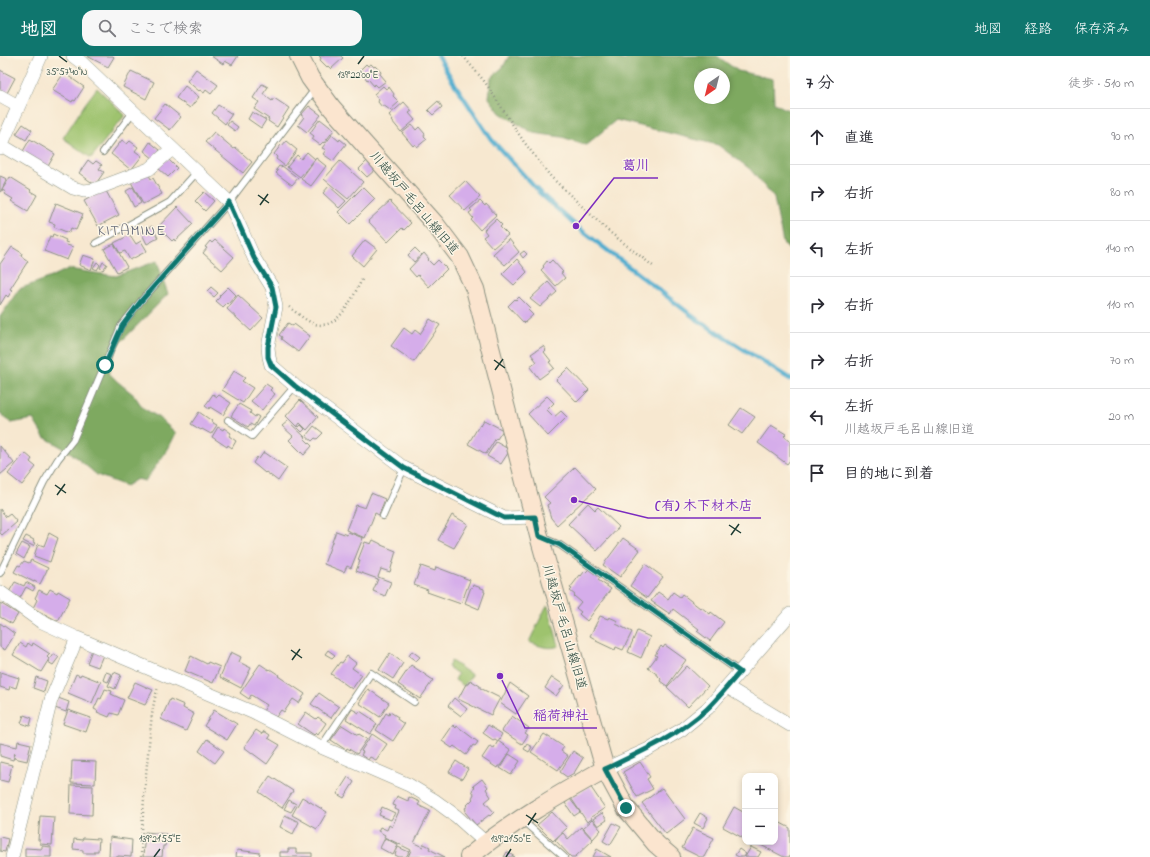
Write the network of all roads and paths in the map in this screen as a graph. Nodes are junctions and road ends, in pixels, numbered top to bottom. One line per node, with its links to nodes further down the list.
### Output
1 (41, 56): 7 (street)
2 (73, 56): 8 (street)
3 (299, 56): 5 (street, 川越坂戸毛呂山線旧道)
4 (463, 56): 15 (path)
5 (317, 87): 13 (lane); 22 (street, 川越坂戸毛呂山線旧道)
6 (0, 96): 7 (street)
7 (18, 106): 9 (street)
8 (134, 112): 10 (street); 11 (lane)
9 (1, 147): 10 (street)
10 (172, 149): 12 (street)
11 (103, 152)
12 (197, 172): 13 (street); 14 (lane)
13 (229, 202): 17 (street); 24 (lane)
14 (96, 243)
15 (654, 266)
16 (363, 278): 17 (path)
17 (275, 298): 18 (street)
18 (295, 386): 19 (lane); 20 (street)
19 (228, 420)
20 (404, 468): 21 (lane); 22 (street)
21 (383, 516)
22 (535, 517): 23 (street, 川越坂戸毛呂山線旧道)
23 (539, 536): 28 (lane); 34 (street, 川越坂戸毛呂山線旧道)
24 (0, 573)
25 (0, 592): 27 (street)
26 (790, 614): 28 (street)
27 (77, 638): 29 (street); 37 (street)
28 (740, 672): 30 (street)
29 (162, 673): 33 (street); 38 (path)
30 (727, 687): 32 (street); 34 (street)
31 (414, 702): 33 (lane)
32 (790, 725)
33 (321, 747): 36 (street)
34 (605, 769): 35 (street); 41 (street, 川越坂戸毛呂山線旧道)
35 (522, 819): 36 (street); 40 (lane)
36 (486, 843): 39 (street)
37 (12, 857)
38 (141, 857)
39 (469, 857)
40 (564, 857)
41 (671, 857)

